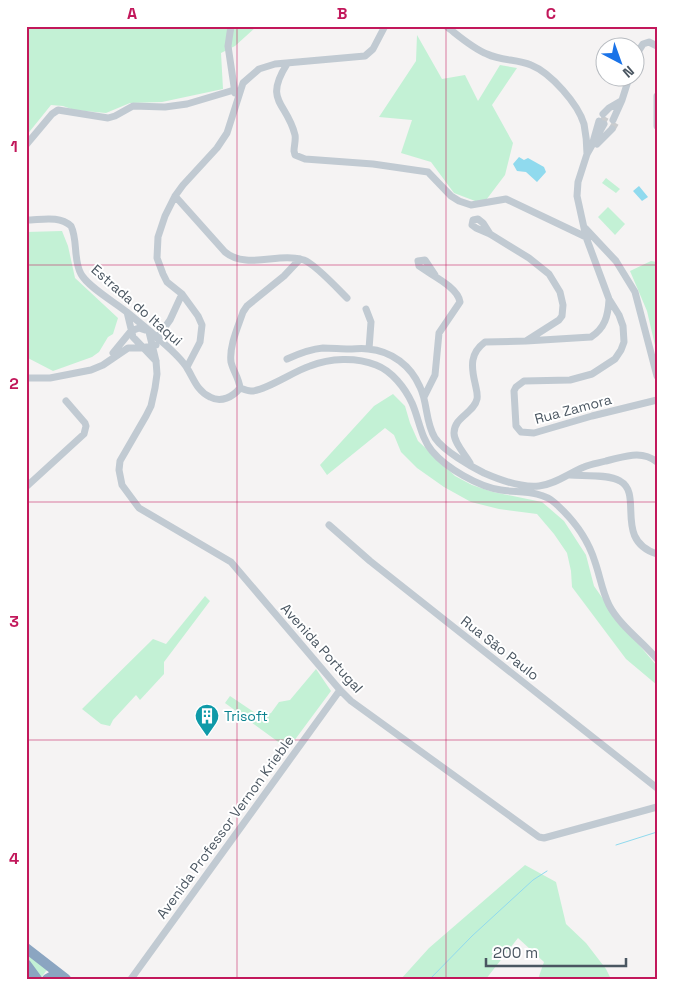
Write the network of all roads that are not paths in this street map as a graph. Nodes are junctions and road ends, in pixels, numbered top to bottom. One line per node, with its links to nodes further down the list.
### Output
1 (231, 26): 6 (street)
2 (385, 26): 4 (street)
3 (446, 26): 13 (street)
4 (287, 64): 8 (street); 18 (street)
5 (626, 88): 9 (street)
6 (234, 90): 8 (street); 11 (street)
7 (657, 96): 10 (street)
8 (238, 100): 14 (street)
9 (607, 121): 12 (street); 12 (street)
10 (657, 126)
11 (26, 145)
12 (592, 147): 13 (street)
13 (587, 154): 16 (street, Rua Zamora)
14 (175, 196): 19 (street); 21 (street)
15 (26, 220): 25 (street, Estrada do Itaqui)
16 (584, 228): 18 (street, Rua Zamora); 38 (street)
17 (490, 234): 29 (street)
18 (586, 237): 23 (street, Rua Zamora)
19 (300, 260): 22 (street); 40 (street)
20 (435, 275): 41 (street)
21 (182, 294): 28 (street); 36 (street)
22 (348, 298)
23 (609, 300): 29 (street); 42 (street, Rua Zamora)
24 (366, 309): 33 (street)
25 (127, 312): 26 (street); 27 (street, Estrada do Itaqui)
26 (131, 332): 27 (street); 32 (street); 37 (street)
27 (149, 332): 28 (street, Estrada do Itaqui); 30 (street, Avenida Portugal)
28 (157, 338): 31 (street, Estrada do Itaqui)
29 (526, 341): 45 (street)
30 (153, 345): 31 (street); 32 (street); 35 (street, Avenida Portugal)
31 (166, 346): 36 (street, Estrada do Itaqui)
32 (142, 348): 35 (street); 37 (street)
33 (369, 348): 34 (street); 41 (street)
34 (287, 359)
35 (156, 361): 51 (street, Avenida Portugal)
36 (187, 367): 40 (street, Estrada do Itaqui)
37 (90, 370): 39 (street)
38 (657, 376)
39 (26, 378)
40 (240, 388): 50 (street, Estrada do Itaqui)
41 (424, 397): 45 (street)
42 (657, 400)
43 (66, 401): 47 (street)
44 (657, 462): 46 (street)
45 (472, 465): 46 (street)
46 (570, 475): 49 (street)
47 (26, 487)
48 (329, 525): 52 (street, Rua São Paulo)
49 (657, 554)
50 (657, 659)
51 (340, 690): 53 (street, Avenida Portugal); 59 (street, Avenida Professor Vernon Krieble)
52 (657, 788)
53 (657, 807)
54 (26, 948): 58 (highway)
55 (26, 964): 56 (highway)
56 (37, 979)
57 (47, 979): 58 (highway)
58 (66, 979)
59 (131, 979)

